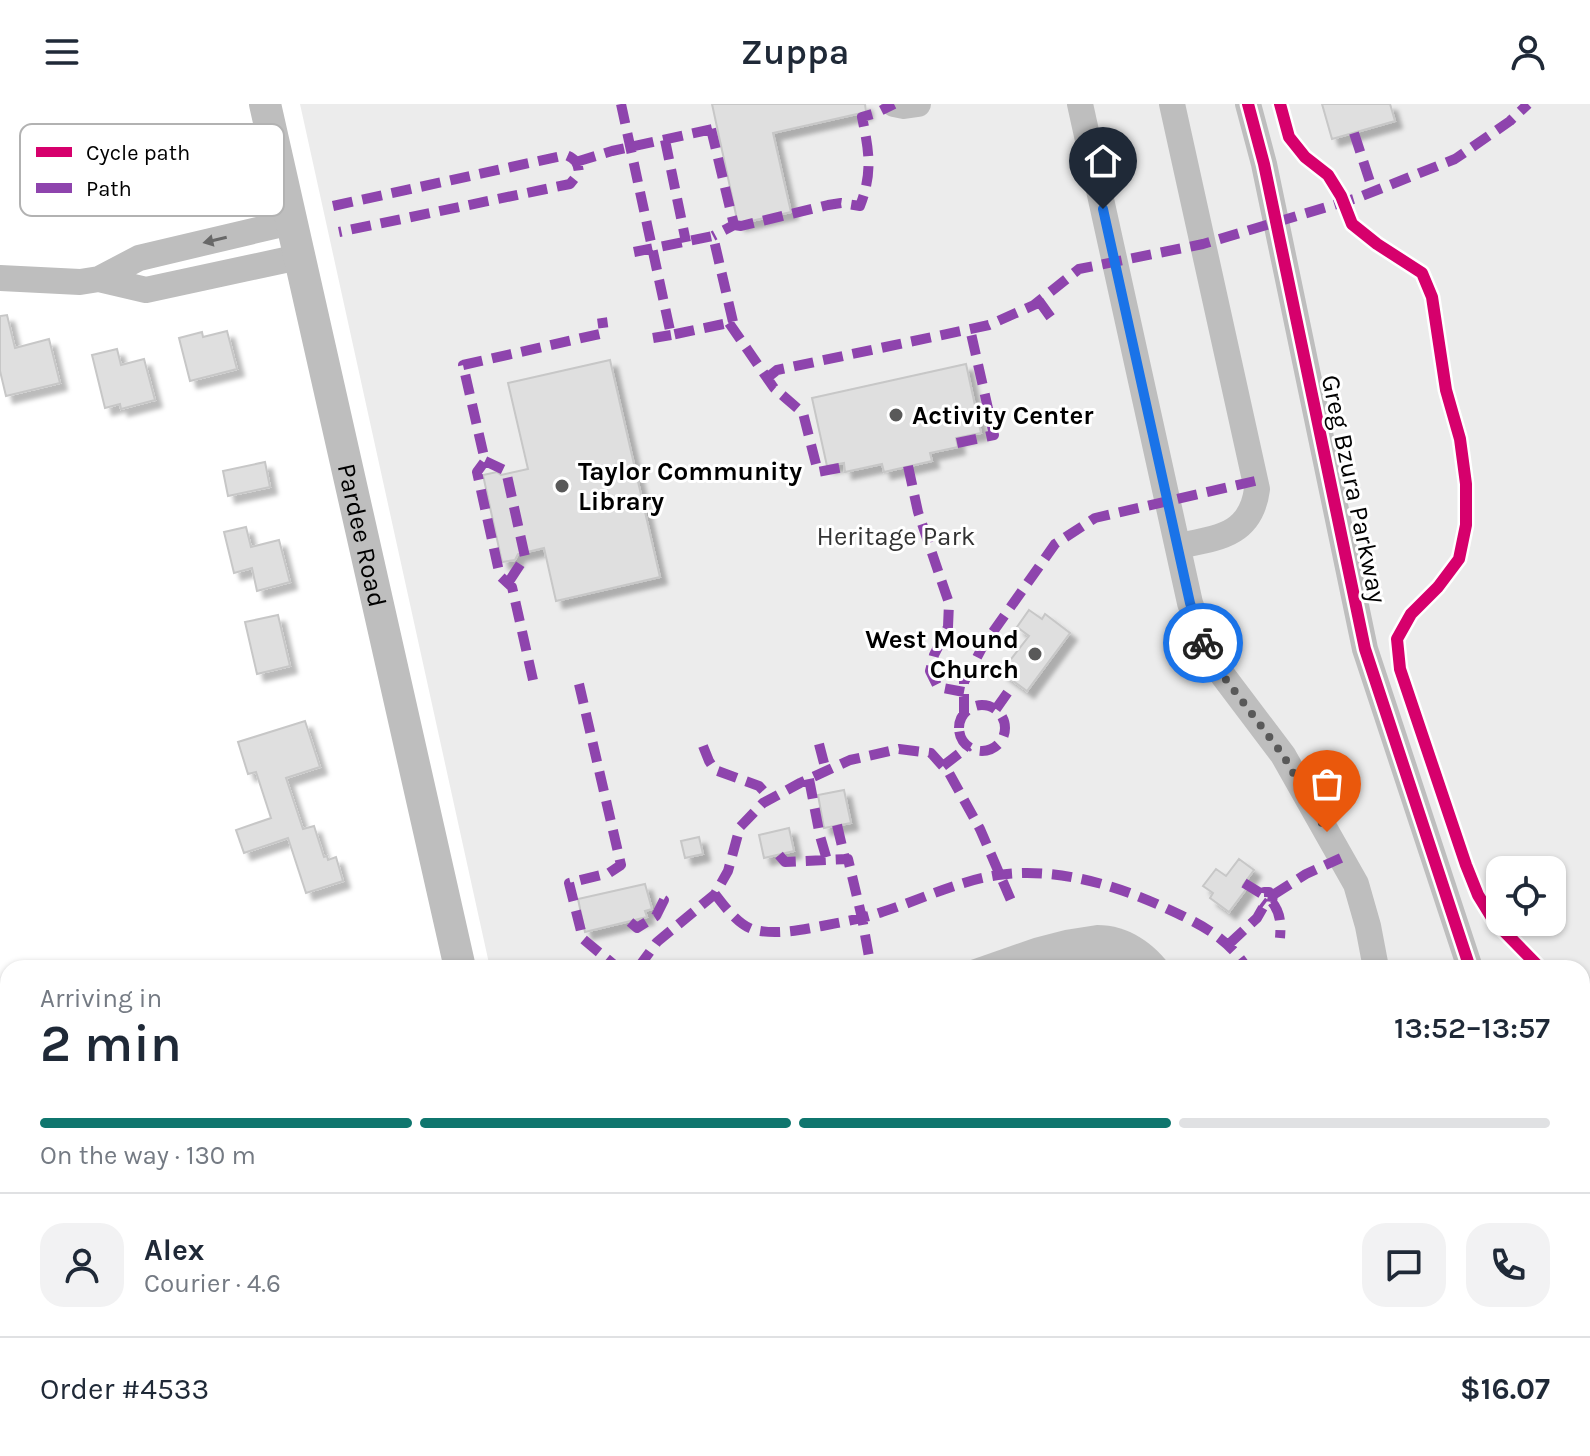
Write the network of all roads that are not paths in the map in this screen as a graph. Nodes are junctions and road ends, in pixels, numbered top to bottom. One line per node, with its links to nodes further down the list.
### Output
1 (265, 104): 7 (main road, Pardee Road)
2 (894, 104): 3 (street)
3 (918, 104)
4 (1080, 104): 13 (street)
5 (1172, 104): 13 (street)
6 (1248, 104): 16 (street, Greg Bzura Parkway)
7 (269, 124)
8 (284, 190): 9 (main road, Pardee Road)
9 (291, 222): 10 (main road, Pardee Road); 12 (street, one-way to 12)
10 (299, 257): 12 (street); 14 (main road, Pardee Road)
11 (0, 278): 12 (street)
12 (99, 279)
13 (1178, 546): 15 (street)
14 (458, 960)
15 (1374, 960)
16 (1467, 960)

